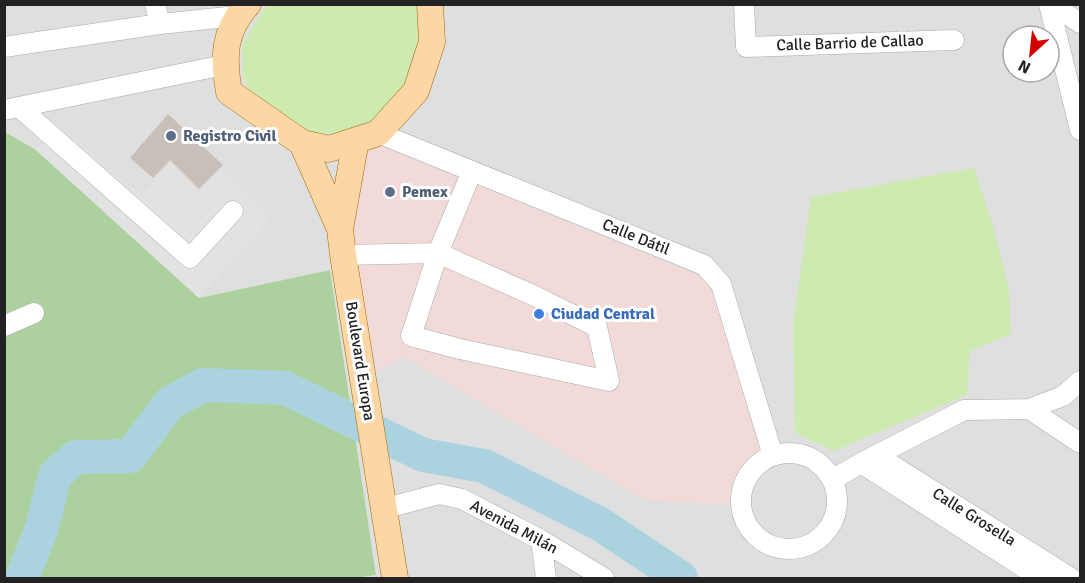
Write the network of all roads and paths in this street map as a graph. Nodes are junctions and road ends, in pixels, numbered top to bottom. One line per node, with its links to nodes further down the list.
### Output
1 (430, 4): 12 (main road)
2 (744, 4): 7 (street, Calle Barrio de Callao)
3 (1050, 4): 6 (street); 11 (street)
4 (243, 10): 5 (street); 9 (main road)
5 (158, 14): 8 (street)
6 (1080, 23)
7 (954, 40)
8 (8, 44)
9 (224, 65): 10 (street); 13 (main road)
10 (12, 109): 15 (street)
11 (1080, 130)
12 (367, 136): 13 (main road); 14 (street, Calle Dátil); 16 (main road, Boulevard Europa)
13 (302, 143): 16 (main road, Boulevard Europa)
14 (472, 171): 17 (street); 24 (street, Calle Dátil)
15 (232, 211)
16 (340, 229): 18 (main road, Boulevard Europa)
17 (438, 253): 17 (street); 18 (street)
18 (342, 255): 27 (main road, Boulevard Europa)
19 (34, 313): 20 (street)
20 (4, 326)
21 (1080, 381): 22 (street)
22 (1029, 410): 23 (street); 25 (street)
23 (1080, 443)
24 (773, 456): 26 (street); 26 (street)
25 (868, 459): 26 (street); 32 (street, Calle Grosella); 33 (street, Calle Grosella)
26 (832, 480)
27 (382, 501): 28 (street, Avenida Milán); 29 (main road, Boulevard Europa)
28 (541, 540): 30 (street); 31 (street, Avenida Milán)
29 (395, 579)
30 (546, 579)
31 (604, 579)
32 (1040, 579)
33 (1071, 579)

